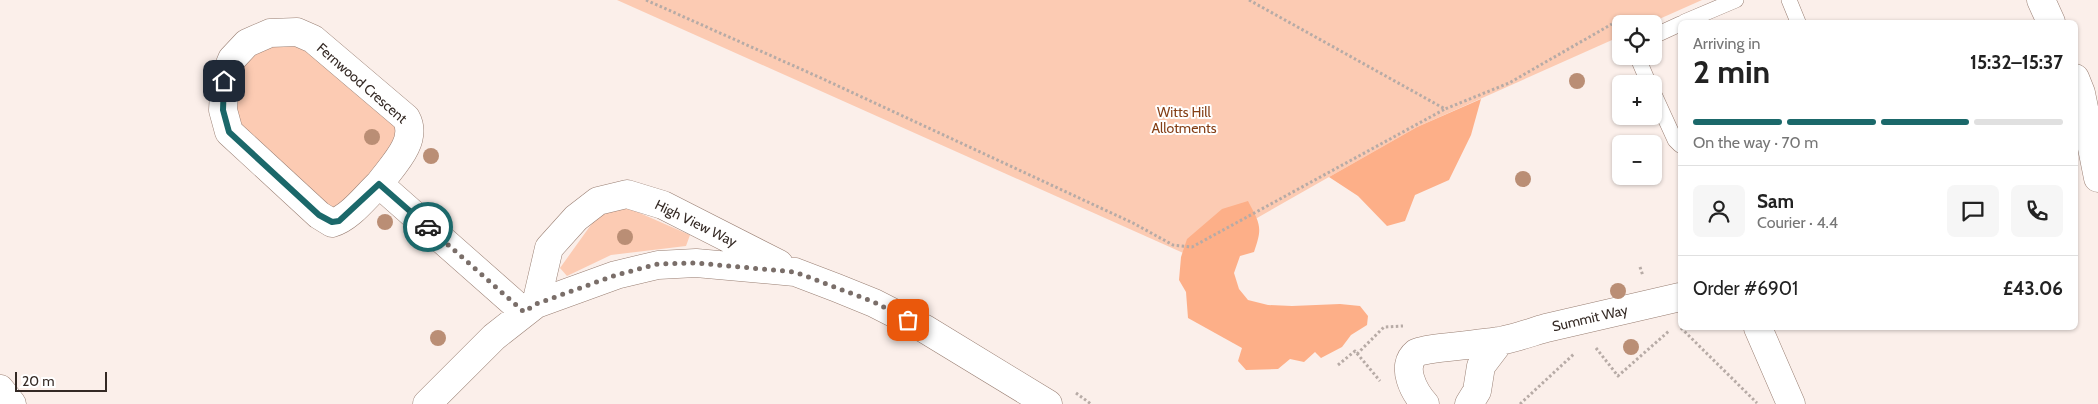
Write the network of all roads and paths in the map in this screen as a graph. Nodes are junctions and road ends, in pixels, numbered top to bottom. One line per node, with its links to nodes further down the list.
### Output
1 (646, 0): 13 (path)
2 (1249, 0): 13 (path)
3 (1736, 0): 6 (lane)
4 (1788, 0): 7 (lane)
5 (2042, 0): 8 (street)
6 (1689, 20)
7 (1797, 20)
8 (2050, 20)
9 (1612, 24): 13 (path)
10 (1678, 25): 11 (lane)
11 (1662, 32)
12 (2078, 86): 16 (street)
13 (1445, 109)
14 (1662, 112): 15 (lane)
15 (1678, 144)
16 (2098, 178)
17 (379, 184): 17 (street, Fernwood Crescent); 20 (street)
18 (795, 272): 20 (street, High View Way); 20 (street, High View Way); 31 (street, High View Way)
19 (1667, 300): 23 (street, Summit Way); 24 (path)
20 (530, 308): 30 (street, High View Way)
21 (1684, 330): 35 (path)
22 (1759, 330): 36 (street)
23 (1500, 341): 32 (street, Summit Way); 33 (street)
24 (1595, 346)
25 (1576, 352): 34 (path)
26 (1338, 365): 27 (path)
27 (1382, 382)
28 (0, 389): 29 (street)
29 (12, 404)
30 (427, 404)
31 (1048, 404)
32 (1425, 404)
33 (1469, 404)
34 (1520, 404)
35 (1758, 404)
36 (1791, 404)

